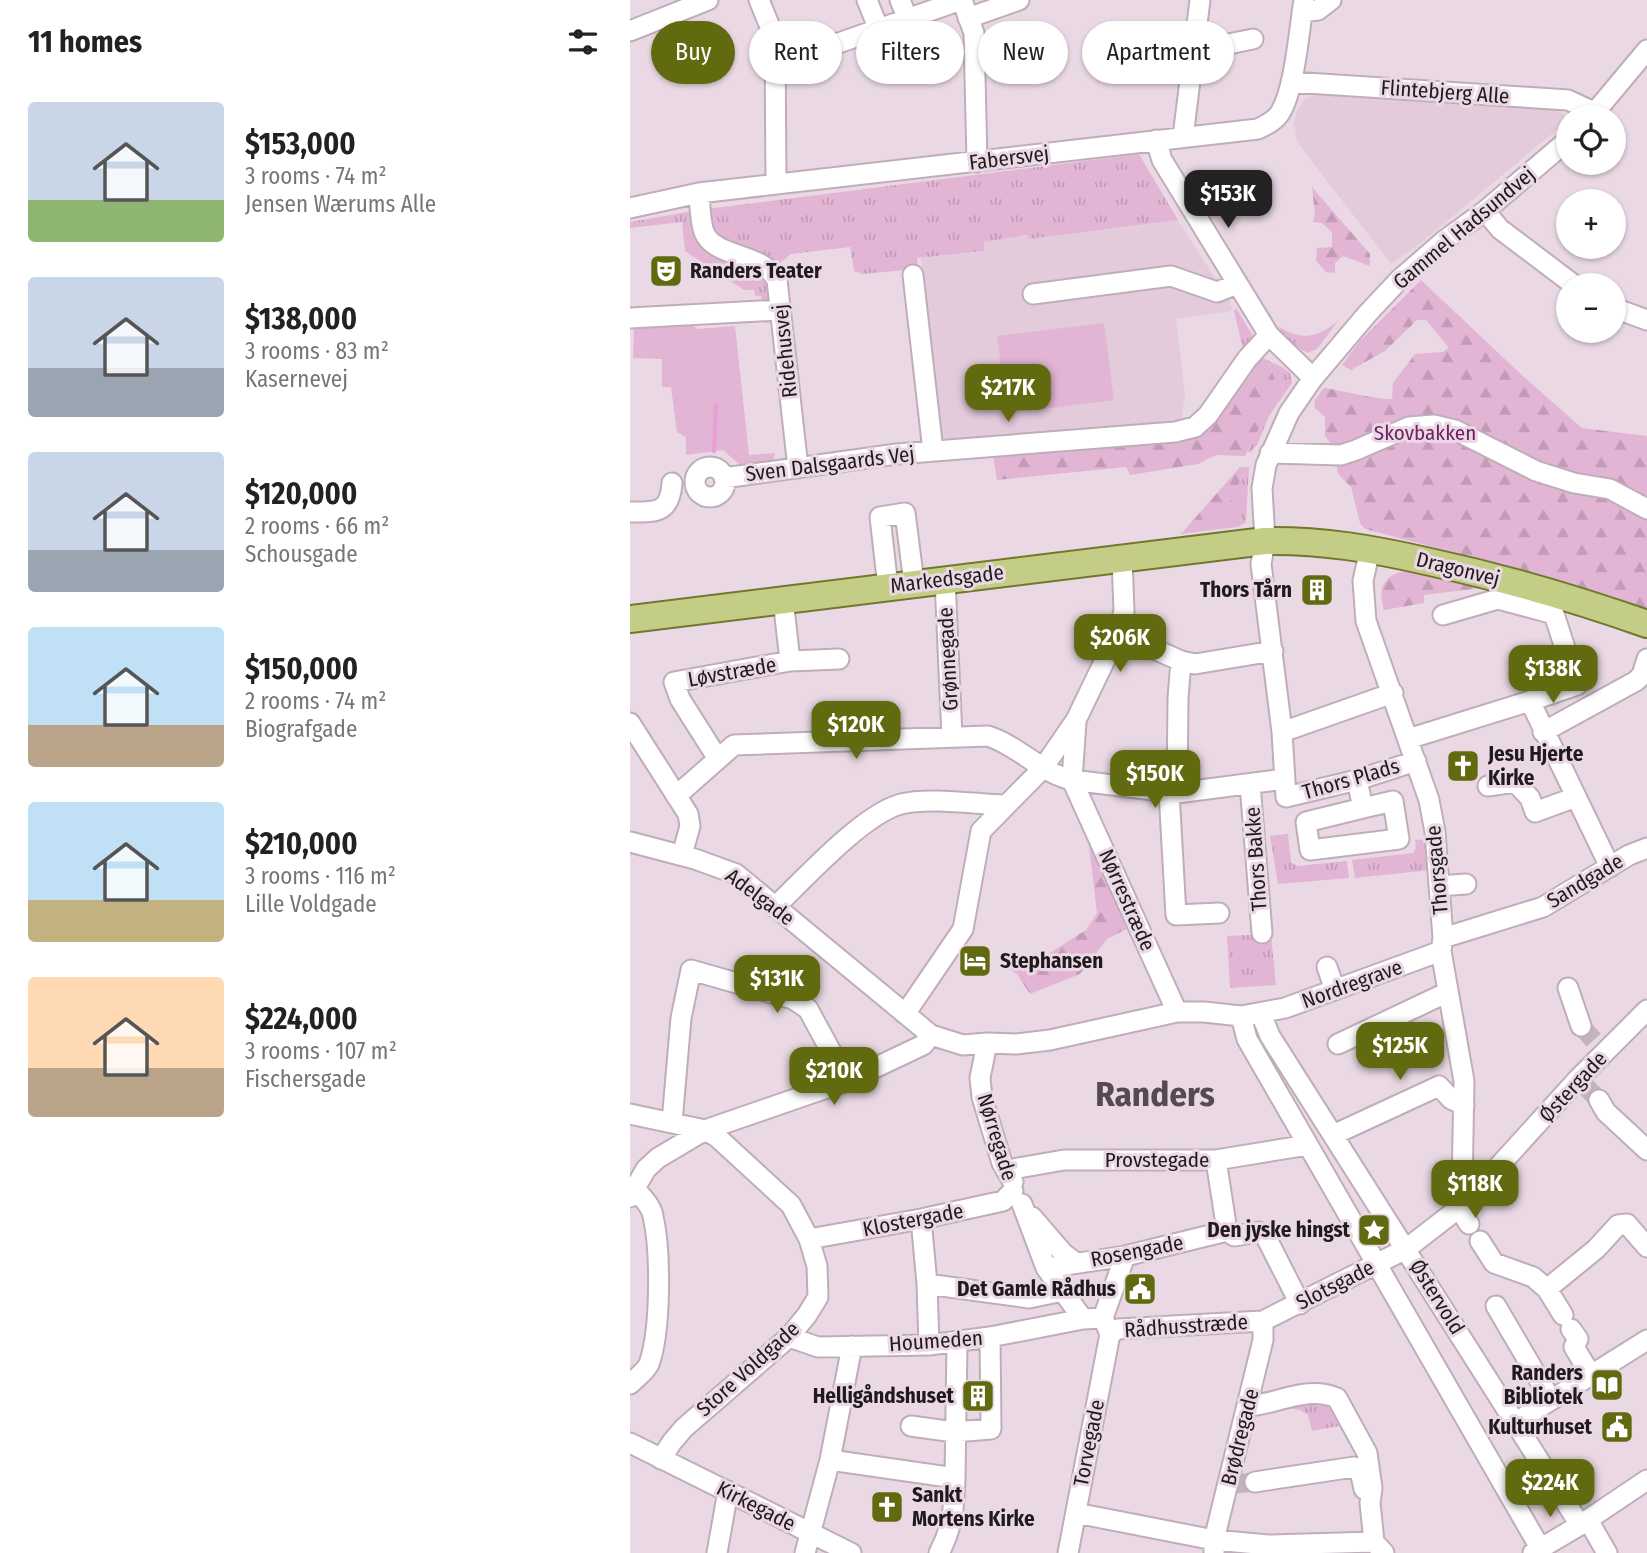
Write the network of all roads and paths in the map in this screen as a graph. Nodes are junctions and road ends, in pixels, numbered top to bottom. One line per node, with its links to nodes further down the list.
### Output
1 (708, 0): 15 (street)
2 (759, 0): 11 (street)
3 (867, 0): 12 (street)
4 (900, 0): 10 (street)
5 (1019, 0): 8 (street)
6 (1331, 0): 9 (street)
7 (1205, 1): 14 (street)
8 (964, 6): 10 (street); 27 (street)
9 (1303, 6): 19 (street, Fabersvej)
10 (908, 20): 13 (street)
11 (768, 21)
12 (875, 21)
13 (905, 21)
14 (1201, 21)
15 (630, 31)
16 (1253, 39): 17 (street)
17 (1234, 43)
18 (1647, 50): 23 (street)
19 (1291, 82): 22 (street, Flintebjerg Alle); 24 (street, Fabersvej)
20 (776, 84): 28 (street)
21 (1190, 84): 24 (street)
22 (1576, 105)
23 (1601, 105)
24 (1183, 137): 25 (street, Fabersvej)
25 (1156, 140): 27 (street, Fabersvej); 34 (street)
26 (1556, 150): 31 (street, Gammel Hadsundvej)
27 (977, 162): 28 (street, Fabersvej)
28 (776, 184): 29 (street, Fabersvej)
29 (699, 193): 30 (street, Fabersvej); 36 (street, Ridehusvej)
30 (630, 208)
31 (1485, 211): 32 (street); 41 (street, Gammel Hadsundvej)
32 (1558, 273)
33 (913, 275): 42 (street)
34 (1237, 284): 35 (street); 40 (street)
35 (1033, 294)
36 (780, 310): 38 (street); 44 (street, Ridehusvej)
37 (1626, 312): 39 (street)
38 (630, 318)
39 (1647, 320)
40 (1269, 335): 41 (street); 42 (street, Sven Dalsgaards Vej)
41 (1313, 378): 43 (street, Gammel Hadsundvej)
42 (933, 451): 44 (street, Sven Dalsgaards Vej)
43 (1270, 453): 47 (street); 49 (street, Gammel Hadsundvej)
44 (797, 468): 45 (street, Sven Dalsgaards Vej)
45 (724, 478)
46 (672, 484): 48 (street)
47 (1647, 509)
48 (630, 512)
49 (1265, 541): 50 (main road, Dragonvej); 51 (main road, Markedsgade); 58 (street, Gammel Hadsundvej)
50 (1370, 549): 56 (main road, Dragonvej); 63 (street, Thorsgade)
51 (1122, 558): 52 (main road, Markedsgade); 57 (street)
52 (944, 580): 53 (main road, Markedsgade); 69 (street, Grønnegade)
53 (783, 599): 55 (main road, Markedsgade); 62 (street, Løvstræde)
54 (1443, 615): 64 (street)
55 (630, 619)
56 (1647, 624)
57 (1118, 633): 61 (street); 65 (street)
58 (1273, 651): 61 (street); 67 (street, Gammel Hadsundvej)
59 (839, 659): 62 (street, Løvstræde)
60 (1647, 659): 68 (street)
61 (1181, 661): 79 (street)
62 (790, 662): 71 (street, Løvstræde)
63 (1393, 693): 67 (street); 70 (street, Thorsgade)
64 (1530, 701): 68 (street); 70 (street)
65 (1076, 720): 73 (street); 74 (street)
66 (630, 723): 80 (street)
67 (1282, 732): 78 (street, Gammel Hadsundvej)
68 (1543, 732): 81 (street)
69 (952, 737): 71 (street); 73 (street)
70 (1408, 739): 72 (street, Thorsgade)
71 (718, 759): 80 (street)
72 (1416, 761): 75 (street, Thors Plads); 89 (street, Thorsgade)
73 (1043, 768): 74 (street); 82 (street)
74 (1072, 780): 79 (street, Thors Plads); 99 (street, Nørrestræde)
75 (1357, 780): 78 (street, Thors Plads); 83 (street)
76 (1244, 785): 78 (street, Thors Plads); 79 (street, Thors Plads); 92 (street, Thors Bakke)
77 (1488, 786): 81 (street)
78 (1285, 788)
79 (1173, 792): 91 (street)
80 (676, 796): 86 (street)
81 (1576, 797): 87 (street)
82 (1004, 805): 90 (street); 100 (street)
83 (1363, 808): 83 (street)
84 (630, 842): 86 (street, Adelgade)
85 (1647, 848): 87 (street, Sandgade)
86 (682, 855): 90 (street, Adelgade)
87 (1610, 866): 93 (street, Sandgade)
88 (1466, 884): 89 (street)
89 (1439, 886): 93 (street, Thorsgade)
90 (775, 907): 100 (street, Adelgade)
91 (1219, 913)
92 (1262, 933)
93 (1442, 945): 96 (street, Nordregrave); 97 (street, Thorsgade)
94 (1327, 967): 96 (street)
95 (1568, 989): 103 (street)
96 (1335, 990): 101 (street, Nordregrave)
97 (1448, 992): 106 (street); 108 (street, Thorsgade)
98 (1647, 1010): 120 (street, Østergade)
99 (1177, 1012): 102 (street); 105 (street)
100 (905, 1014): 104 (street, Adelgade)
101 (1261, 1014): 102 (street); 113 (street, Østervold)
102 (1241, 1016): 114 (street, Østervold)
103 (1581, 1026)
104 (934, 1030): 105 (street); 107 (street)
105 (987, 1043): 117 (street, Nørregade)
106 (1338, 1044)
107 (847, 1081): 111 (street); 112 (street)
108 (1464, 1105): 113 (street); 120 (street, Thorsgade)
109 (1602, 1106): 115 (street)
110 (630, 1114): 111 (street)
111 (672, 1122): 112 (street)
112 (705, 1129): 118 (street); 123 (street, Store Voldgade)
113 (1333, 1135): 125 (street, Østervold)
114 (1308, 1146): 116 (street, Provstegade); 128 (street, Østervold)
115 (1647, 1150)
116 (1216, 1160): 117 (street, Provstegade); 122 (street)
117 (1007, 1170): 119 (street, Nørregade)
118 (633, 1193): 145 (street)
119 (1017, 1197): 121 (street, Klostergade); 127 (street); 129 (street, Nørregade)
120 (1469, 1218): 125 (street, Østergade); 131 (street)
121 (921, 1219): 123 (street, Klostergade); 130 (street)
122 (1227, 1231): 126 (street, Rosengade); 133 (street, Rosengade)
123 (809, 1239): 138 (street, Store Voldgade)
124 (1647, 1247): 131 (street)
125 (1406, 1249): 128 (street, Slotsgade); 148 (street, Østervold)
126 (1125, 1256): 127 (street, Rosengade); 137 (street, Torvegade)
127 (1076, 1263): 129 (street, Rosengade)
128 (1376, 1264): 133 (street, Slotsgade); 164 (street, Østervold)
129 (1046, 1268): 132 (street, Nørregade)
130 (927, 1284): 132 (street); 142 (street)
131 (1547, 1289): 144 (street)
132 (1063, 1290): 135 (street, Nørregade)
133 (1300, 1304): 136 (street, Slotsgade)
134 (1496, 1306): 146 (street)
135 (1083, 1319): 137 (street, Houmeden); 139 (street, Houmeden)
136 (1263, 1321): 137 (street, Rådhusstræde); 147 (street, Brødregade)
137 (1107, 1326): 159 (street, Torvegade)
138 (789, 1337): 143 (street, Houmeden); 152 (street, Store Voldgade)
139 (990, 1337): 141 (street, Houmeden); 150 (street)
140 (1647, 1340): 144 (street)
141 (957, 1343): 142 (street, Houmeden); 150 (street)
142 (929, 1345): 143 (street, Houmeden)
143 (852, 1346): 153 (street)
144 (1591, 1375): 146 (street)
145 (630, 1384)
146 (1551, 1400): 148 (street)
147 (1248, 1406): 158 (street); 162 (street, Brødregade)
148 (1516, 1422): 160 (street, Østervold)
149 (911, 1426): 150 (street)
150 (954, 1432): 154 (street)
151 (630, 1443): 152 (street)
152 (662, 1459): 157 (street, Kirkegade)
153 (830, 1460): 154 (street); 161 (street)
154 (955, 1478): 168 (street)
155 (1647, 1480): 160 (street)
156 (1255, 1482): 158 (street)
157 (728, 1491): 161 (street, Kirkegade); 165 (street)
158 (1370, 1503): 163 (street)
159 (1076, 1513): 162 (street); 169 (street, Torvegade)
160 (1584, 1523): 164 (street); 170 (street, Østervold)
161 (811, 1534): 166 (street); 167 (street, Kirkegade)
162 (1214, 1546): 163 (street)
163 (1379, 1547)
164 (1539, 1551)
165 (717, 1553)
166 (805, 1553)
167 (851, 1553)
168 (939, 1553)
169 (1068, 1553)
170 (1607, 1553)

